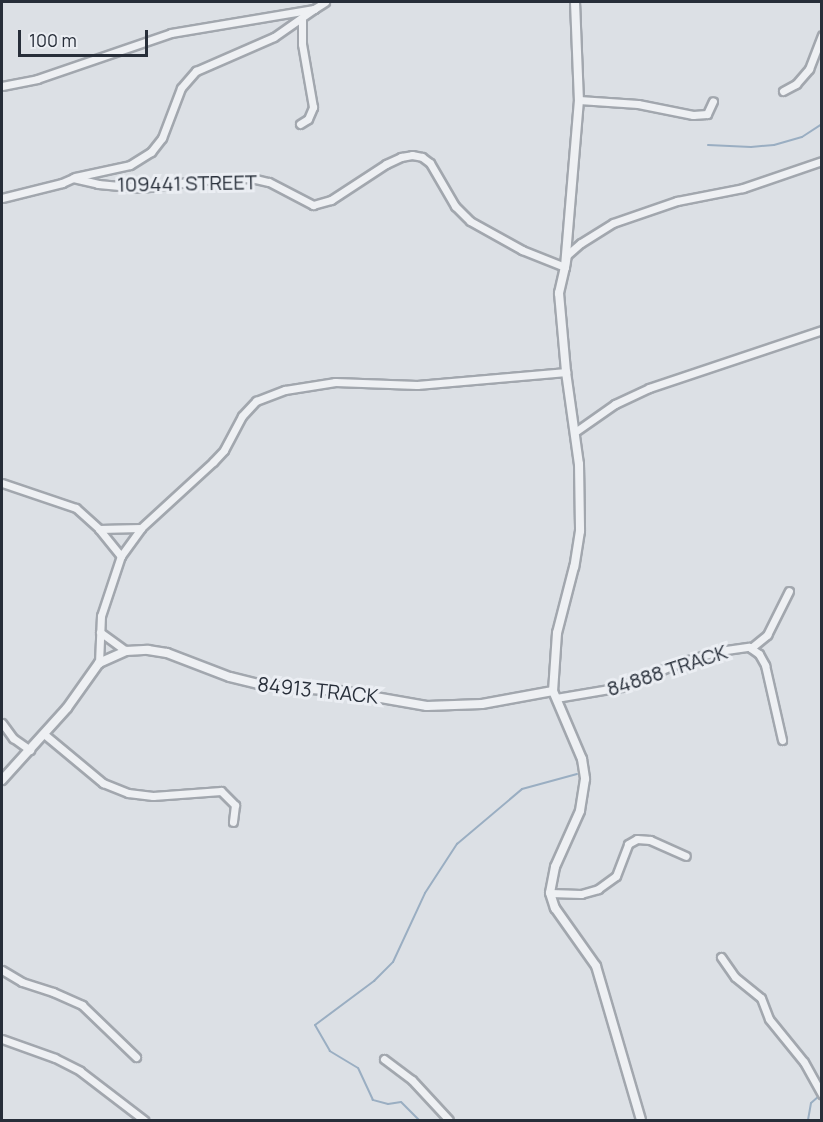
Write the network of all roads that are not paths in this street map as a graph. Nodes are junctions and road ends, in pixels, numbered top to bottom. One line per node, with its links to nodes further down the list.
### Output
1 (325, 2): 3 (street)
2 (575, 2): 8 (street)
3 (314, 9): 4 (street); 6 (street)
4 (302, 20): 10 (street); 12 (street)
5 (822, 34): 7 (street)
6 (2, 86)
7 (783, 91)
8 (579, 100): 9 (street); 14 (street)
9 (713, 101)
10 (300, 124)
11 (822, 161): 14 (street)
12 (73, 178): 13 (street); 14 (street, 109441 STREET)
13 (2, 198)
14 (565, 267): 16 (street)
15 (822, 330): 17 (street)
16 (566, 372): 17 (street); 19 (street)
17 (575, 432): 27 (street)
18 (2, 483): 20 (street)
19 (141, 528): 20 (street); 21 (street)
20 (99, 529): 21 (street)
21 (121, 556): 23 (street)
22 (789, 591): 24 (street)
23 (100, 632): 25 (street); 26 (street)
24 (751, 648): 27 (street, 84888 TRACK); 30 (street, 84888 TRACK)
25 (126, 651): 26 (street, 84913 TRACK); 27 (street, 84913 TRACK)
26 (99, 663): 29 (street)
27 (555, 695): 35 (street)
28 (2, 723): 31 (street)
29 (44, 734): 31 (street); 33 (street)
30 (782, 740)
31 (30, 750): 32 (street)
32 (2, 780)
33 (233, 822)
34 (686, 856): 35 (street)
35 (550, 893): 44 (street)
36 (721, 957): 41 (street)
37 (2, 970): 39 (street)
38 (2, 1039): 42 (street)
39 (136, 1057)
40 (384, 1059): 43 (street)
41 (822, 1094)
42 (144, 1120)
43 (448, 1120)
44 (641, 1120)

